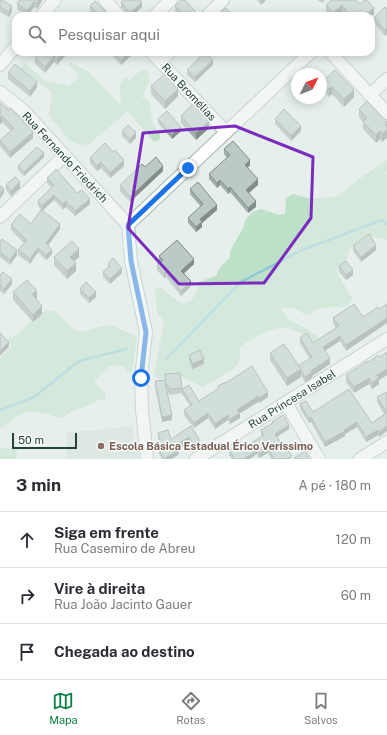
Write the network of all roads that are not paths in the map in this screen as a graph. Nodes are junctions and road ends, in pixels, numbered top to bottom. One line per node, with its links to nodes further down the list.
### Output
1 (55, 0): 5 (street)
2 (105, 0): 6 (street)
3 (171, 0): 7 (street)
4 (223, 0): 8 (street)
5 (44, 12)
6 (116, 12)
7 (158, 12)
8 (211, 12)
9 (12, 51): 15 (street)
10 (155, 56): 14 (street, Rua Bromélias)
11 (166, 56): 14 (street)
12 (307, 56): 20 (street)
13 (334, 56): 18 (street)
14 (160, 62): 20 (street, Rua Bromélias)
15 (0, 65)
16 (387, 79): 18 (street)
17 (0, 92): 21 (street, Rua Fernando Friedrich)
18 (370, 95): 19 (street)
19 (387, 113)
20 (226, 132): 23 (street)
21 (65, 155): 22 (street); 23 (street, Rua Fernando Friedrich)
22 (0, 217)
23 (128, 225): 27 (street)
24 (387, 339): 25 (street, Rua Princesa Isabel)
25 (286, 403): 28 (street, Rua Princesa Isabel); 29 (street)
26 (387, 442): 30 (street)
27 (147, 459)
28 (196, 459)
29 (319, 459)
30 (360, 459)

